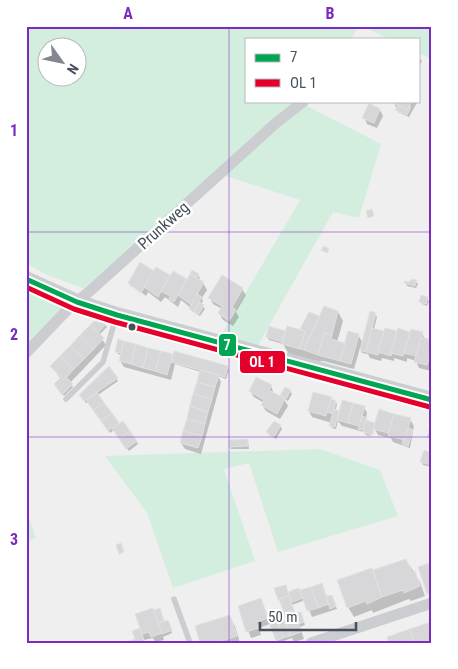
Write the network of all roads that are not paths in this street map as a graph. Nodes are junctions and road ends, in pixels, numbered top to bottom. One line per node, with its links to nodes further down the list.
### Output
1 (303, 102): 3 (street, Prunkweg)
2 (26, 279): 3 (street)
3 (77, 302): 4 (street); 5 (street, Prunkweg)
4 (117, 315): 6 (lane); 7 (street)
5 (26, 353)
6 (66, 399)
7 (432, 400)
8 (174, 599): 10 (lane)
9 (432, 603): 11 (street)
10 (190, 643)
11 (311, 643)

